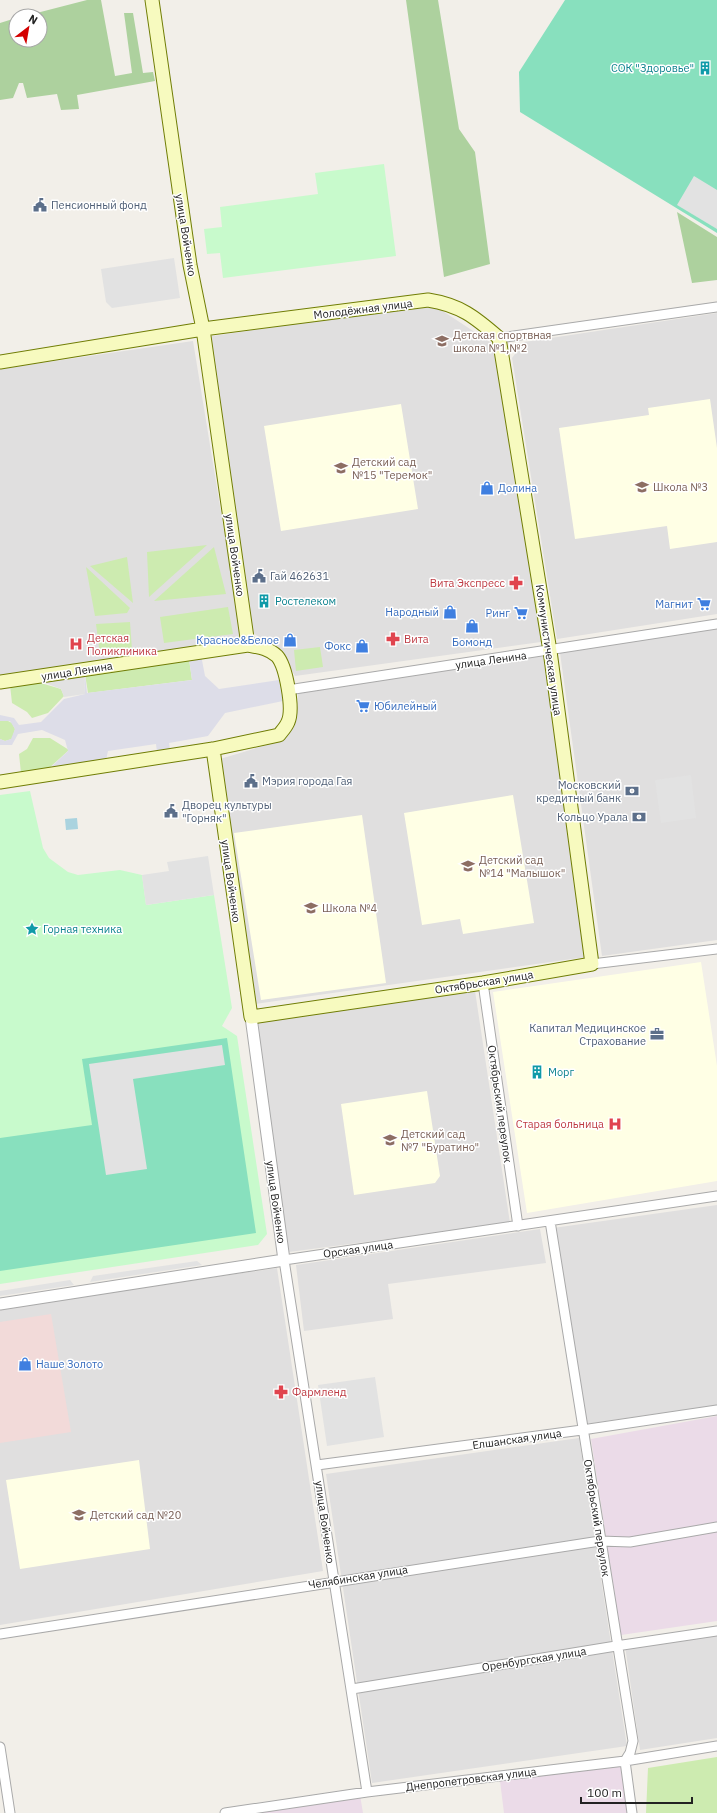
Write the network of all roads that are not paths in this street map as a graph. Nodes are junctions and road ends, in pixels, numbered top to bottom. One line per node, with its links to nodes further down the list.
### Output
1 (152, 0): 3 (main road, улица Войченко)
2 (717, 306): 4 (street)
3 (203, 328): 4 (main road, Молодёжная улица); 5 (main road, Молодёжная улица); 7 (main road, улица Войченко)
4 (499, 338): 8 (main road, Коммунистическая улица)
5 (0, 362)
6 (717, 624): 8 (street, улица Ленина)
7 (248, 645): 9 (main road, улица Ленина); 10 (main road)
8 (550, 651): 10 (street, улица Ленина); 14 (main road, Коммунистическая улица)
9 (0, 682)
10 (288, 690): 11 (main road)
11 (213, 749): 12 (main road); 16 (main road, улица Войченко)
12 (0, 782)
13 (717, 950): 14 (street, Октябрьская улица)
14 (592, 964): 15 (main road, Октябрьская улица)
15 (483, 983): 16 (main road, Октябрьская улица); 19 (street, Октябрьский переулок)
16 (251, 1017): 20 (street, улица Войченко)
17 (717, 1196): 18 (street, Орская улица)
18 (550, 1221): 19 (street, Орская улица); 23 (street, Октябрьский переулок)
19 (518, 1226): 20 (street, Орская улица)
20 (284, 1260): 21 (street, Орская улица); 24 (street, улица Войченко)
21 (0, 1304)
22 (717, 1410): 23 (street, Елшанская улица)
23 (582, 1430): 24 (street, Елшанская улица); 26 (street, Октябрьский переулок)
24 (317, 1465): 27 (street, улица Войченко)
25 (717, 1527): 26 (street, Челябинская улица)
26 (600, 1541): 27 (street, Челябинская улица); 30 (street, Октябрьский переулок)
27 (333, 1581): 29 (street, Челябинская улица); 31 (street, улица Войченко)
28 (717, 1631): 30 (street, Оренбургская улица)
29 (0, 1634)
30 (616, 1646): 31 (street, Оренбургская улица); 34 (street, Октябрьский переулок)
31 (352, 1690): 35 (street, улица Войченко)
32 (717, 1746): 34 (street, Днепропетровская улица)
33 (0, 1747): 36 (street)
34 (626, 1761): 35 (street, Днепропетровская улица); 38 (street, Октябрьский переулок)
35 (367, 1792): 37 (street, Днепропетровская улица)
36 (10, 1813)
37 (225, 1813)
38 (632, 1813)

